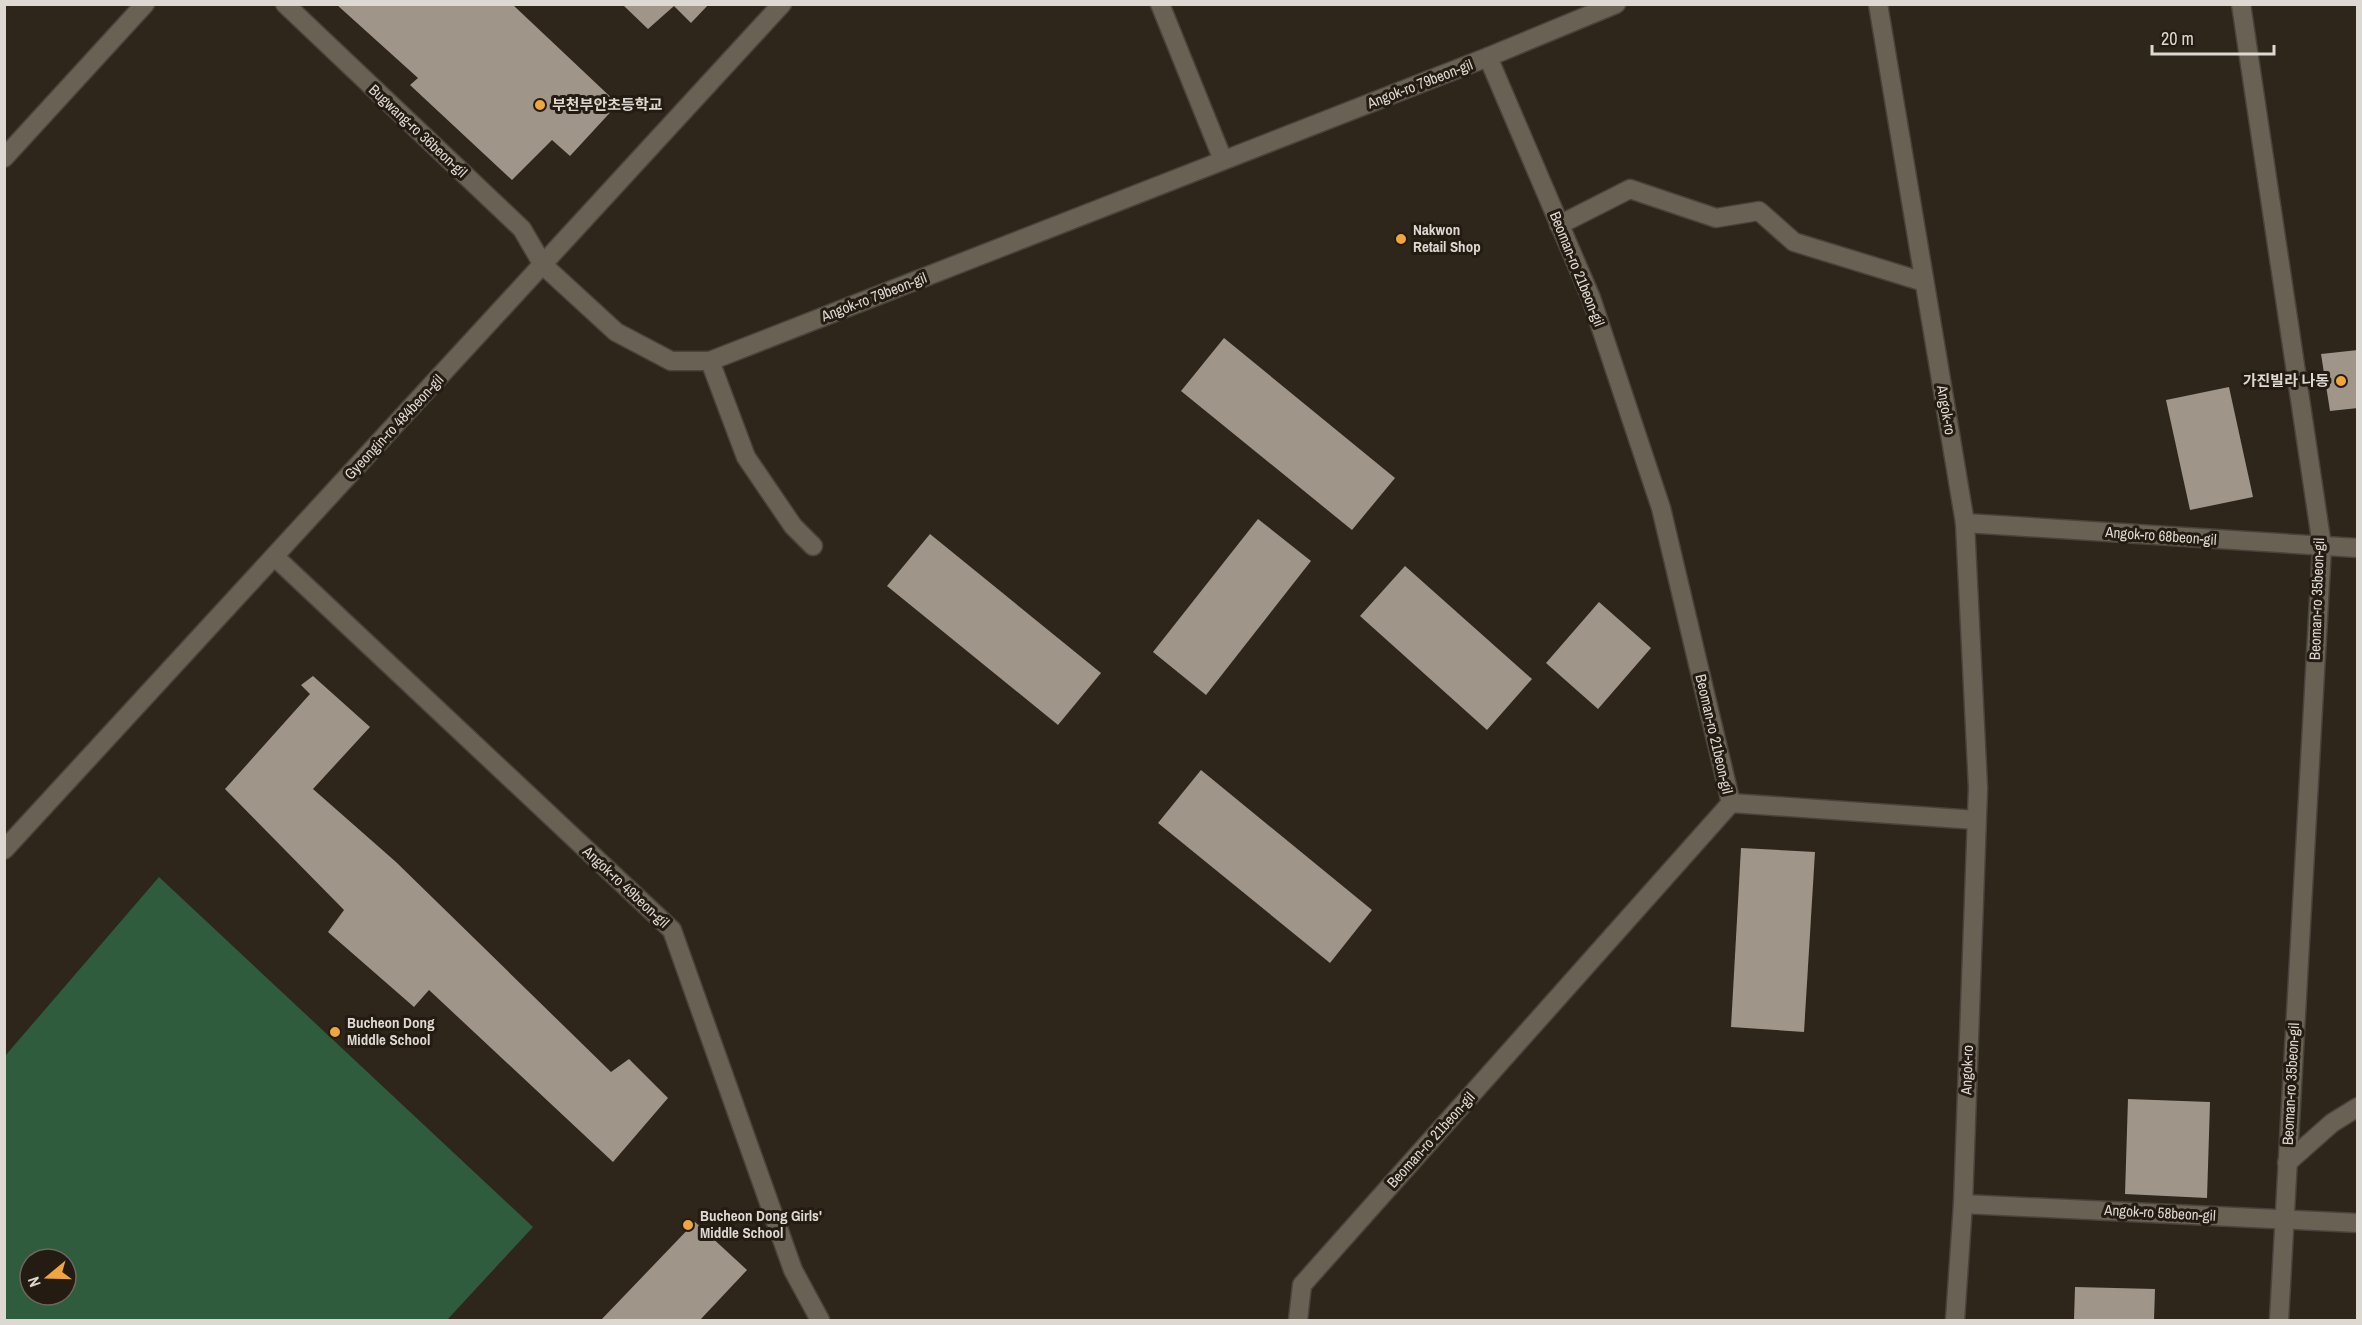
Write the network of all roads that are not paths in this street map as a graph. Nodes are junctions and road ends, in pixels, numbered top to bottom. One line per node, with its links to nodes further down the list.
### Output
1 (145, 4): 9 (street)
2 (285, 4): 12 (street, Bugwang-ro 36beon-gil)
3 (782, 4): 12 (street, Gyeongin-ro 484beon-gil)
4 (1160, 4): 10 (street)
5 (1616, 4): 8 (street, Angok-ro 79beon-gil)
6 (1878, 4): 13 (street, Angok-ro)
7 (2241, 4): 17 (street, Beoman-ro 35beon-gil)
8 (1488, 57): 10 (street, Angok-ro 79beon-gil); 11 (street, Beoman-ro 21beon-gil)
9 (4, 158)
10 (1223, 160): 14 (street, Angok-ro 79beon-gil)
11 (1559, 225): 13 (street); 20 (street, Beoman-ro 21beon-gil)
12 (543, 265): 14 (street, Angok-ro 79beon-gil); 19 (street, Gyeongin-ro 484beon-gil)
13 (1924, 282): 15 (street, Angok-ro)
14 (710, 361): 16 (street)
15 (1965, 523): 17 (street, Angok-ro 68beon-gil); 21 (street, Angok-ro)
16 (813, 546)
17 (2322, 546): 18 (street, Angok-ro 68beon-gil); 24 (street, Beoman-ro 35beon-gil)
18 (2358, 549)
19 (275, 557): 22 (street, Gyeongin-ro 484beon-gil); 28 (street, Angok-ro 49beon-gil)
20 (1731, 803): 21 (street); 29 (street, Beoman-ro 21beon-gil)
21 (1976, 820): 25 (street, Angok-ro)
22 (4, 850)
23 (2358, 1107): 24 (street, Beoman-ro 35beon-gil)
24 (2287, 1163): 26 (street, Beoman-ro 35beon-gil)
25 (1963, 1204): 26 (street, Angok-ro 58beon-gil); 30 (street, Angok-ro)
26 (2284, 1220): 27 (street, Angok-ro 58beon-gil); 31 (street, Beoman-ro 35beon-gil)
27 (2358, 1223)
28 (820, 1320)
29 (1298, 1320)
30 (1955, 1320)
31 (2279, 1320)

